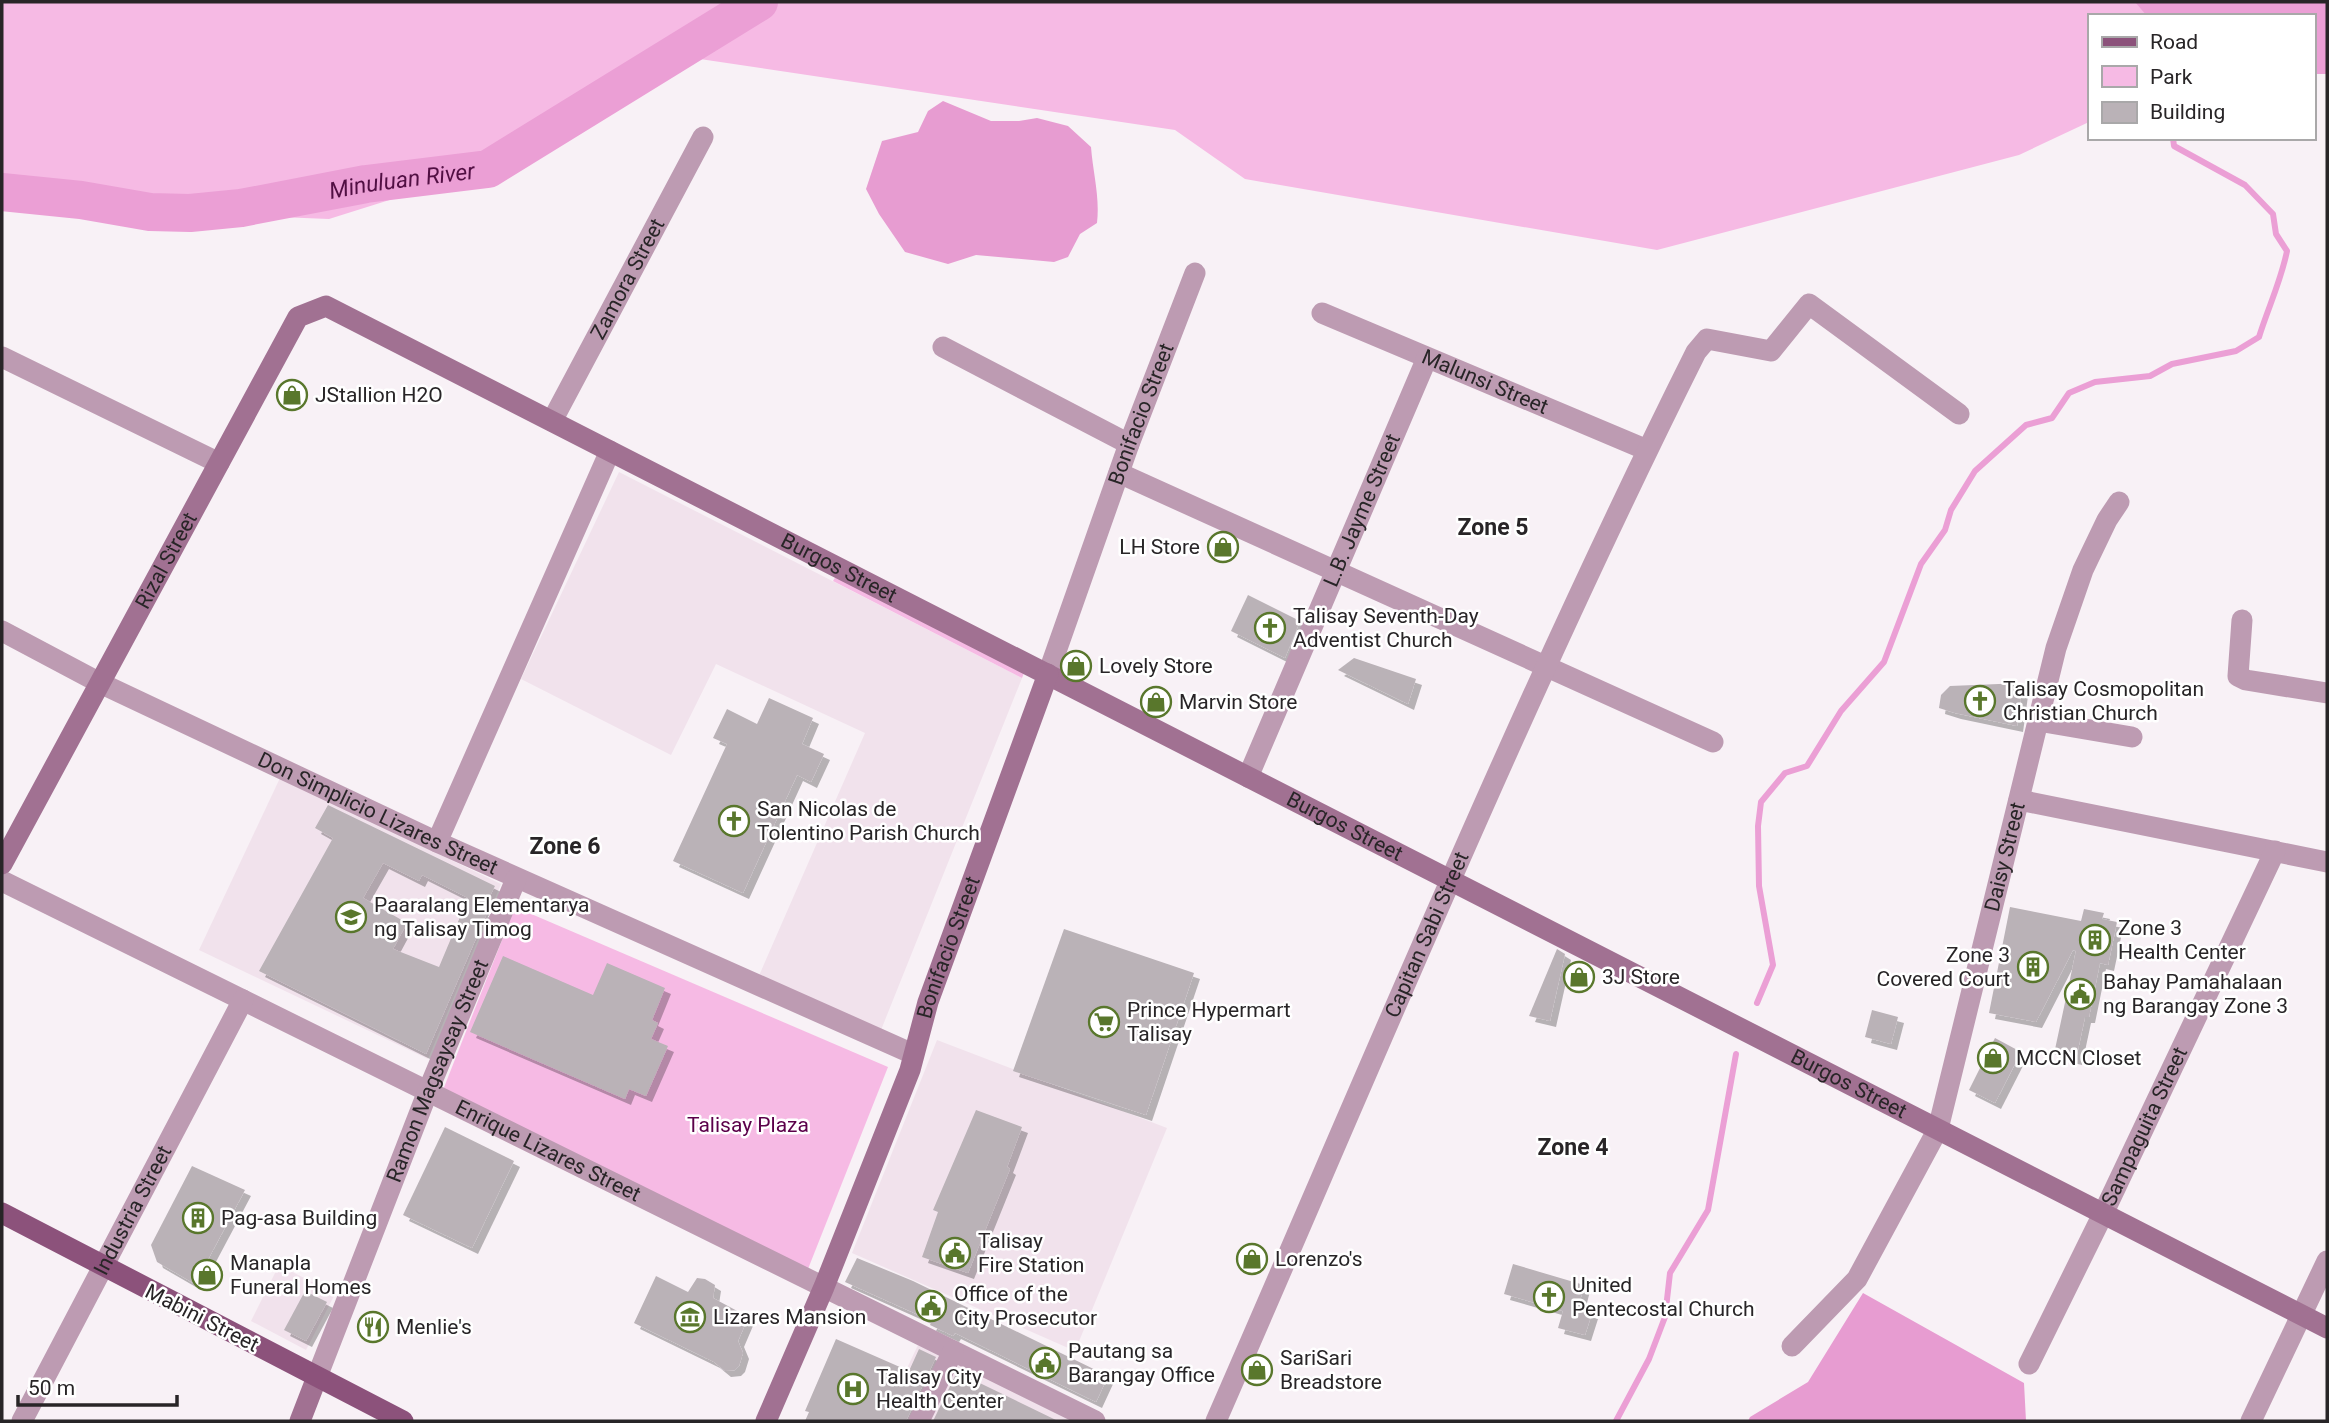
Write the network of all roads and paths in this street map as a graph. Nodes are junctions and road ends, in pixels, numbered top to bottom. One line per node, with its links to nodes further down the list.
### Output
1 (703, 137): 9 (street, Zamora Street)
2 (1195, 273): 10 (street, Bonifacio Street)
3 (1322, 313): 7 (street, Malunsi Street)
4 (361, 323): 9 (street, Burgos Street); 13 (street, Rizal Street)
5 (943, 347): 10 (street)
6 (2, 357): 13 (street)
7 (1427, 358): 11 (street, Malunsi Street); 16 (street, L.B. Jayme Street)
8 (1959, 414): 11 (street, Capitan Sabi Street)
9 (552, 421): 12 (street, Burgos Street)
10 (1129, 444): 14 (street, Bonifacio Street)
11 (1647, 450): 19 (street, Capitan Sabi Street)
12 (610, 451): 20 (street, Burgos Street); 28 (street)
13 (219, 463): 21 (street, Rizal Street)
14 (1119, 473): 16 (street); 20 (street, Bonifacio Street)
15 (2119, 502): 23 (street, Daisy Street)
16 (1336, 572): 19 (street); 26 (street, L.B. Jayme Street)
17 (2242, 620): 22 (street)
18 (2, 631): 21 (street, Don Simplicio Lizares Street)
19 (1546, 666): 25 (street); 34 (street, Capitan Sabi Street)
20 (1048, 674): 26 (street, Burgos Street); 36 (street, Bonifacio Street)
21 (100, 683): 28 (street, Don Simplicio Lizares Street); 31 (street, Rizal Street)
22 (2327, 693)
23 (2038, 721): 24 (street); 27 (street, Daisy Street)
24 (2132, 737)
25 (1713, 742)
26 (1248, 777): 34 (street, Burgos Street)
27 (2019, 800): 29 (street); 38 (street, Daisy Street)
28 (437, 842): 32 (street, Don Simplicio Lizares Street)
29 (2275, 851): 30 (street); 40 (street, Sampaguita Street)
30 (2327, 862)
31 (2, 864)
32 (516, 879): 36 (street, Don Simplicio Lizares Street); 37 (street, Ramon Magsaysay Street)
33 (2, 881): 35 (street, Enrique Lizares Street)
34 (1452, 881): 38 (street, Burgos Street); 56 (street, Capitan Sabi Street)
35 (243, 1000): 37 (street, Enrique Lizares Street); 42 (street, Industria Street)
36 (913, 1054): 43 (street, Bonifacio Street)
37 (428, 1091): 43 (street, Enrique Lizares Street); 49 (street, Ramon Magsaysay Street)
38 (1938, 1129): 40 (street, Burgos Street); 46 (street, Daisy Street)
39 (2, 1213): 42 (main road, Mabini Street)
40 (2104, 1213): 44 (street, Burgos Street); 48 (street, Sampaguita Street)
41 (2327, 1261): 44 (street)
42 (104, 1266): 49 (main road, Mabini Street); 50 (street, Industria Street)
43 (824, 1287): 47 (street, Enrique Lizares Street); 53 (street, Bonifacio Street)
44 (2302, 1315): 45 (street, Burgos Street); 57 (street)
45 (2327, 1328)
46 (1792, 1346)
47 (953, 1351): 54 (street); 55 (street, Enrique Lizares Street)
48 (2029, 1364)
49 (317, 1377): 51 (street, Ramon Magsaysay Street); 52 (main road, Mabini Street)
50 (22, 1421)
51 (300, 1421)
52 (403, 1421)
53 (766, 1421)
54 (919, 1421)
55 (1096, 1421)
56 (1216, 1421)
57 (2251, 1421)

